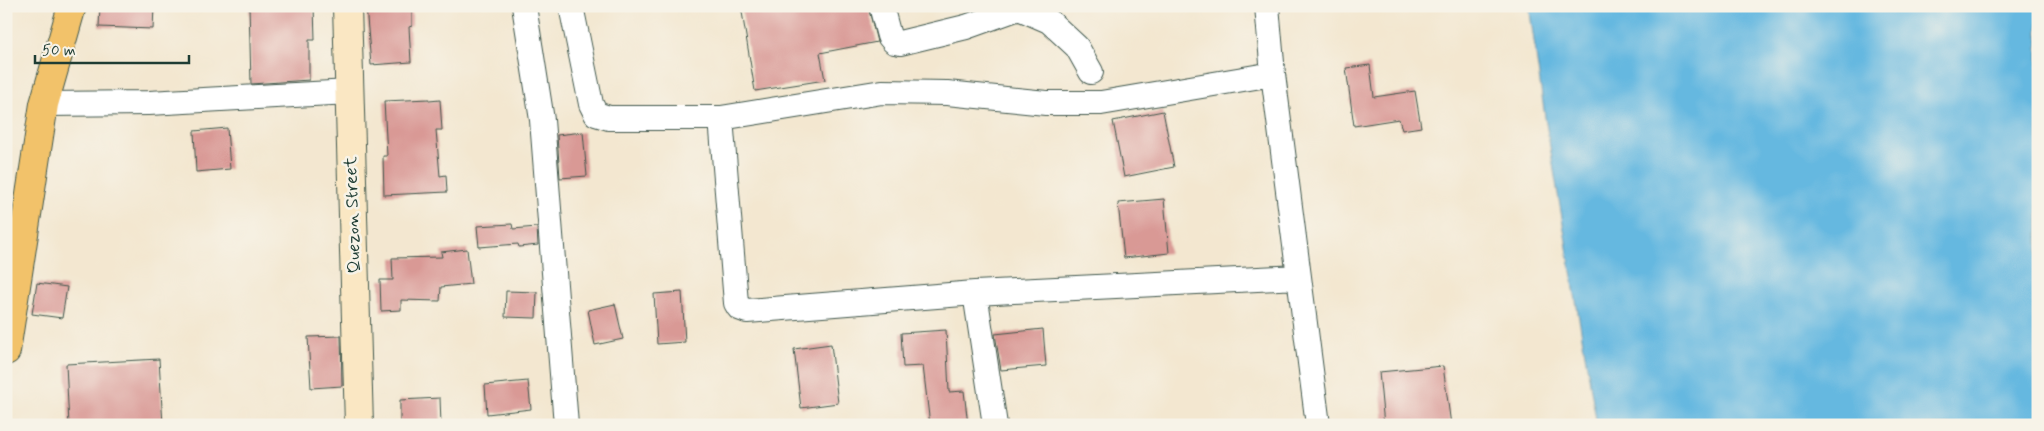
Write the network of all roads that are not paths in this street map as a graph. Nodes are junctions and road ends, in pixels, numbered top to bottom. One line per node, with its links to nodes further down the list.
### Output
1 (72, 6): 10 (main road)
2 (347, 6): 9 (main road, Quezon Street)
3 (524, 6): 17 (street)
4 (571, 6): 11 (street)
5 (881, 6): 7 (street)
6 (1267, 6): 8 (street)
7 (1091, 72)
8 (1273, 74): 11 (street); 13 (street)
9 (350, 92): 10 (street); 16 (main road, Quezon Street)
10 (44, 104): 12 (main road)
11 (721, 118): 14 (street)
12 (15, 241): 15 (main road)
13 (1298, 277): 14 (street); 19 (street)
14 (975, 294): 18 (street)
15 (6, 350)
16 (359, 425)
17 (566, 425)
18 (995, 425)
19 (1318, 425)

